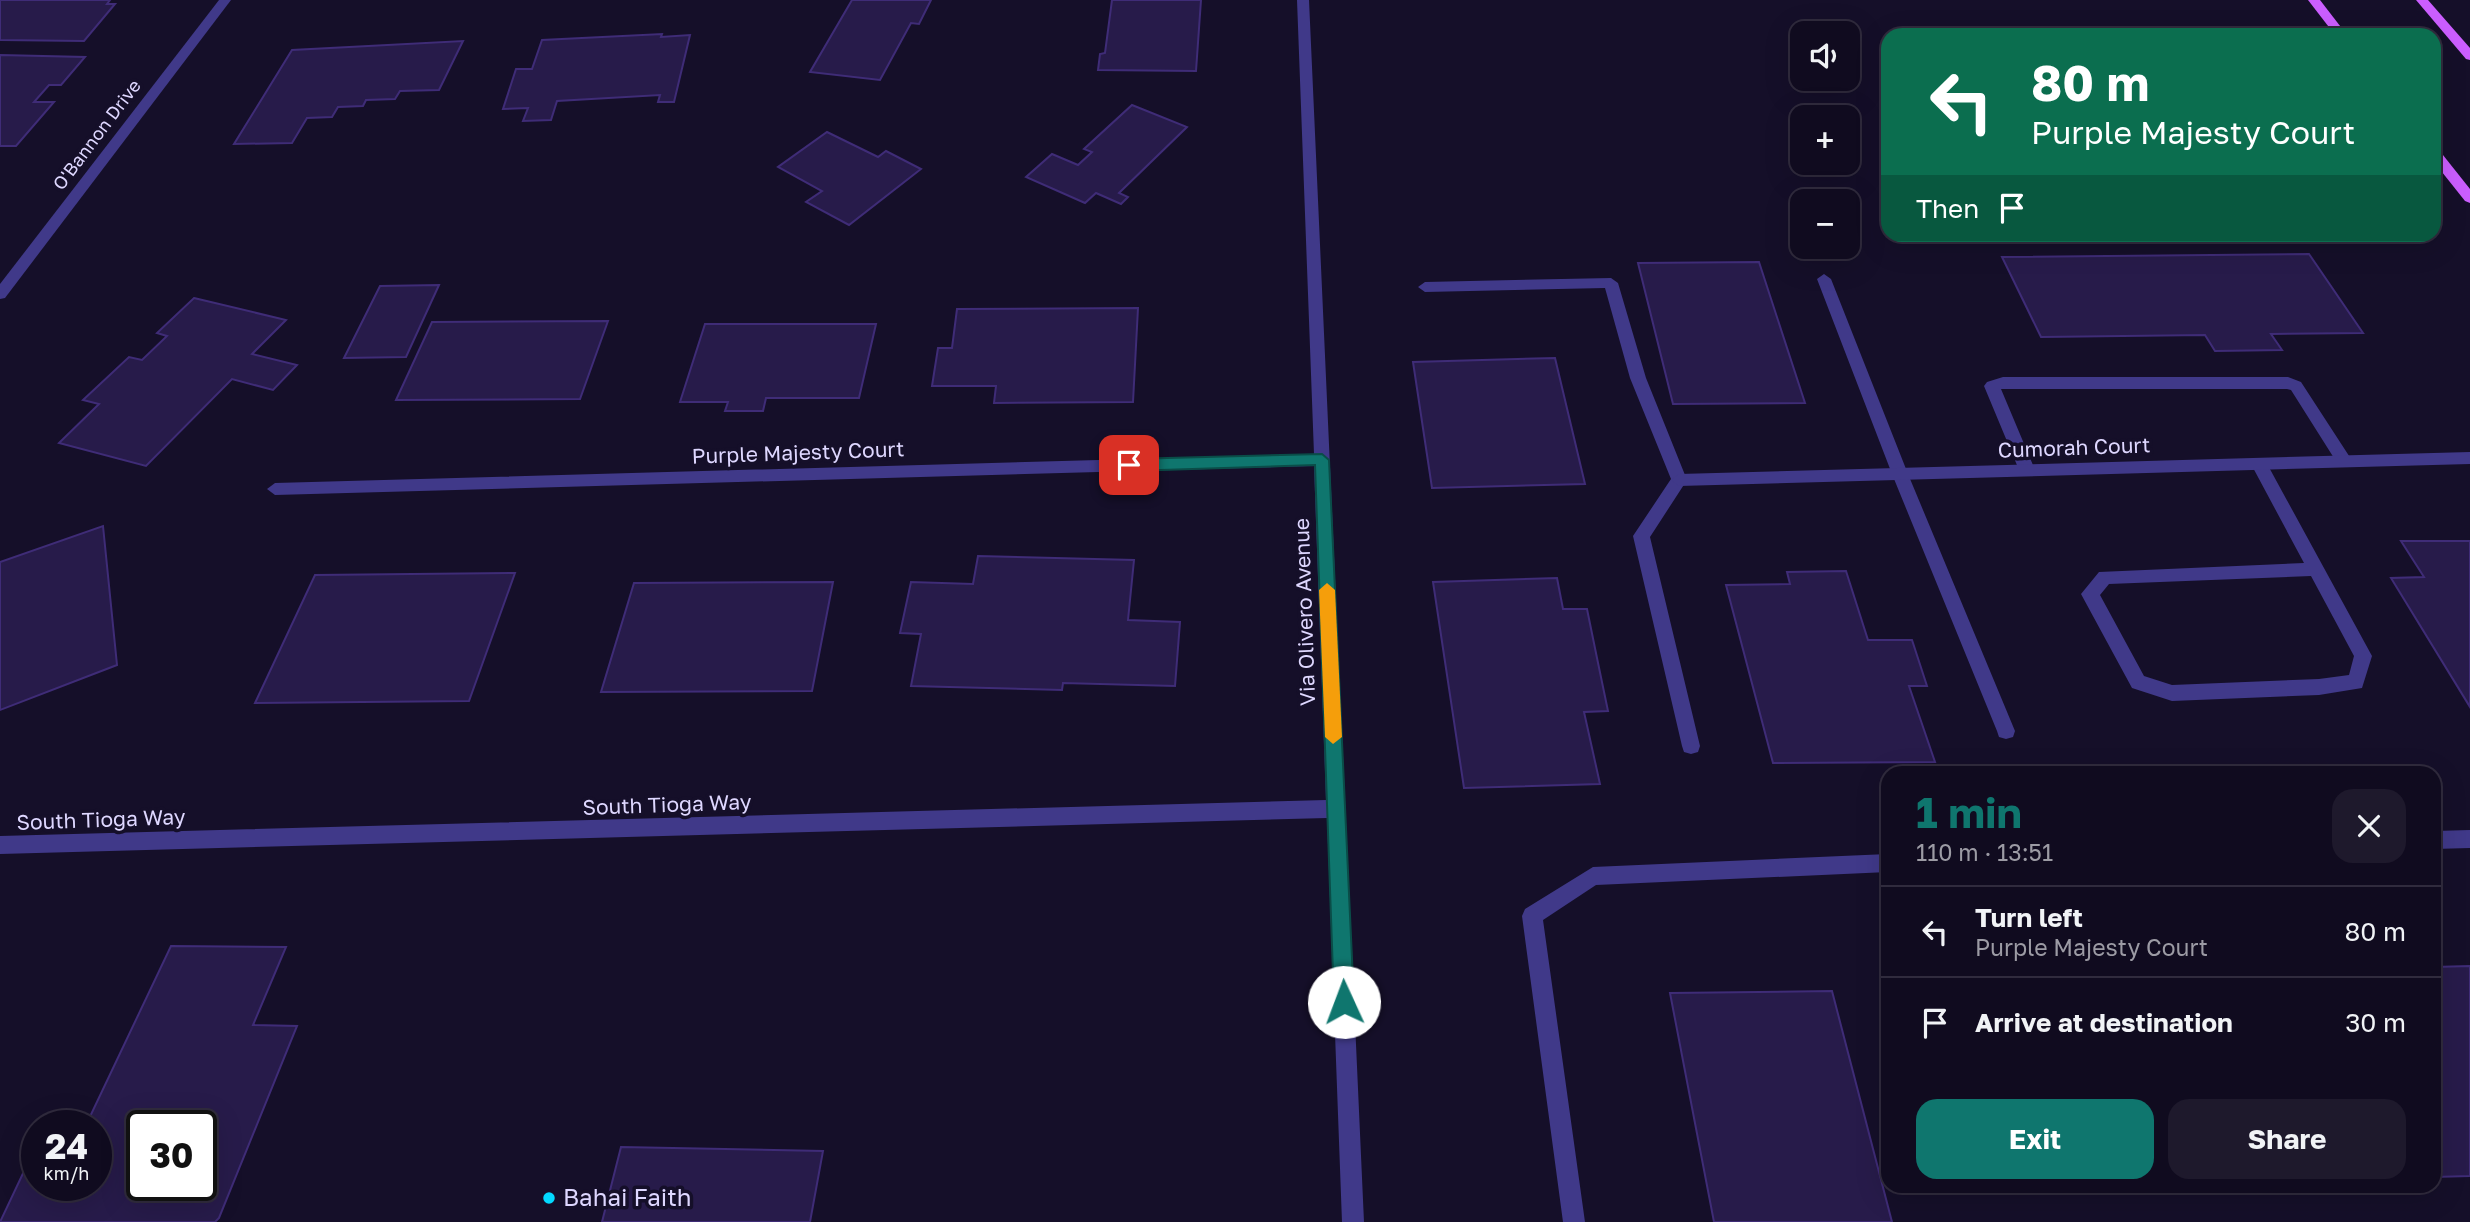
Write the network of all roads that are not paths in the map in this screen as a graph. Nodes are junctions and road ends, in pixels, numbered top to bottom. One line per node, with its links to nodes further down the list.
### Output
1 (225, 0): 11 (street, O'Bannon Drive)
2 (1303, 0): 13 (street, Via Olivero Avenue)
3 (2314, 0): 5 (main road)
4 (2422, 0): 6 (main road)
5 (2336, 28)
6 (2470, 56)
7 (2441, 162): 8 (main road)
8 (2470, 198)
9 (1824, 279): 17 (street)
10 (1425, 286): 18 (street)
11 (0, 294)
12 (2470, 458): 14 (street, Cumorah Court)
13 (1322, 460): 19 (street, Purple Majesty Court); 23 (street, Via Olivero Avenue)
14 (2345, 462): 15 (street, Cumorah Court); 16 (street)
15 (2259, 464): 16 (street, Cumorah Court); 20 (street)
16 (2027, 470): 17 (street, Cumorah Court)
17 (1900, 474): 18 (street, Cumorah Court); 21 (street)
18 (1679, 480): 22 (street)
19 (275, 489)
20 (2316, 569): 20 (street)
21 (2006, 731)
22 (1691, 746)
23 (1336, 809): 26 (street, South Tioga Way); 28 (street, Via Olivero Avenue)
24 (2470, 839): 25 (street)
25 (2441, 841)
26 (0, 845)
27 (1881, 863): 29 (street)
28 (1353, 1222)
29 (1574, 1222)

